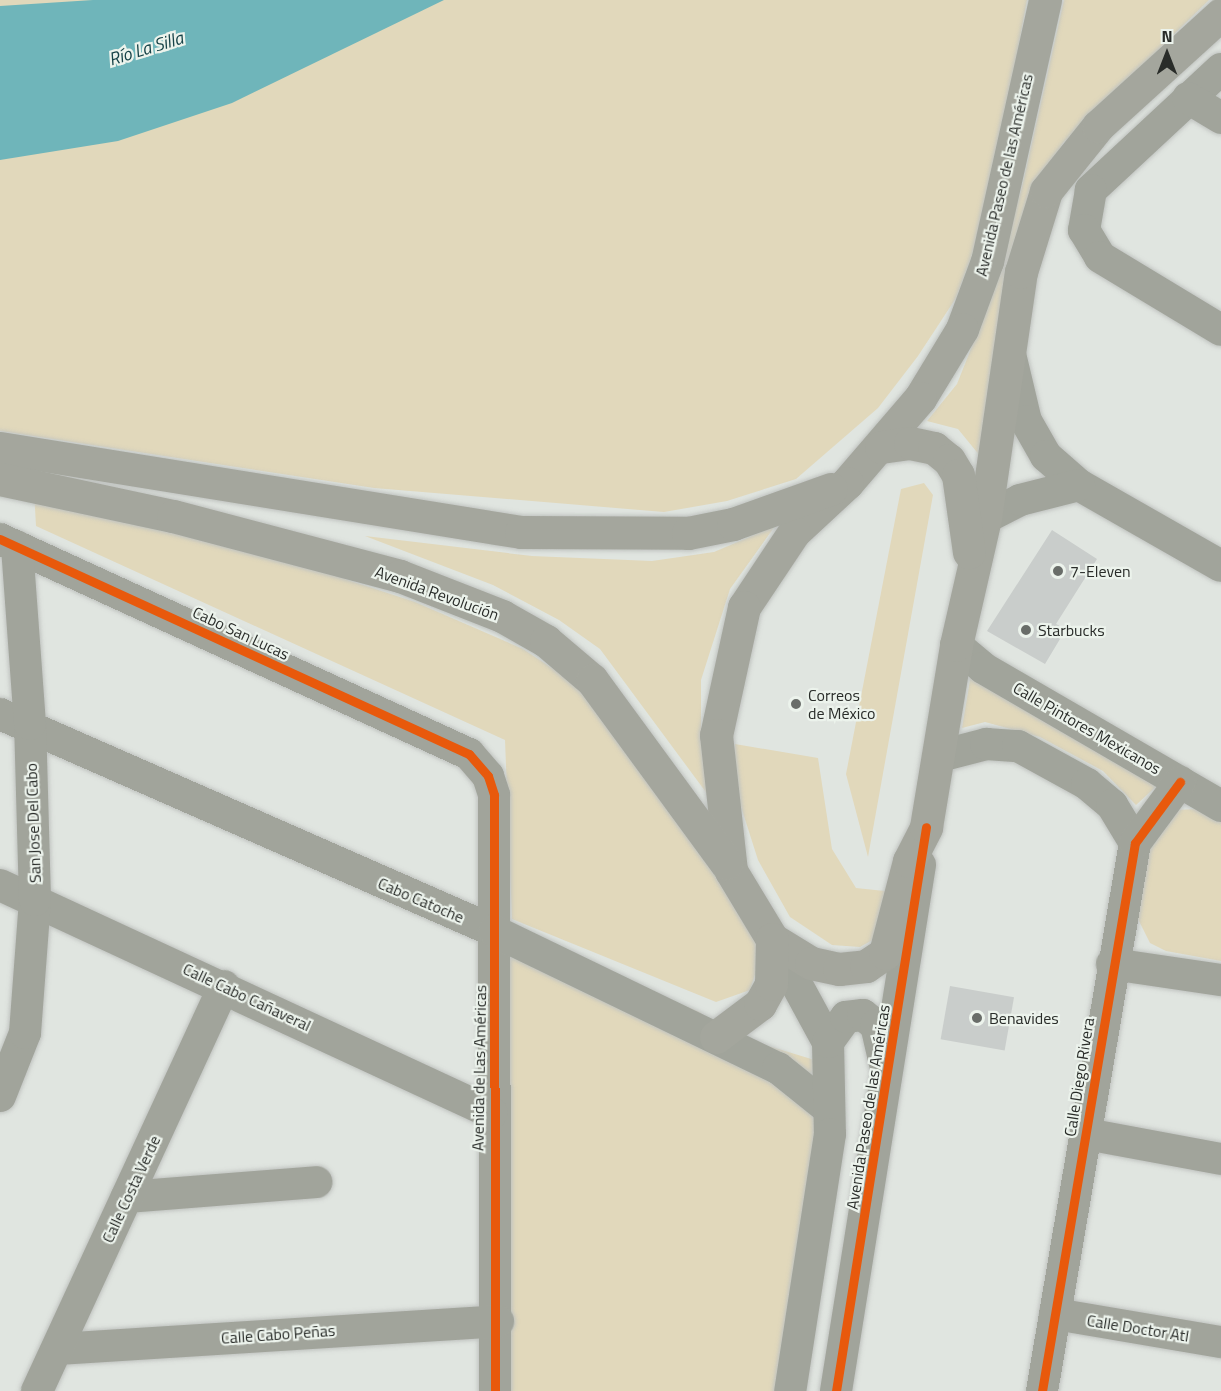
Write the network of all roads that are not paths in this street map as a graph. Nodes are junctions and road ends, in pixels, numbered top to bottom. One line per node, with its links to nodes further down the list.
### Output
1 (1045, 0): 8 (main road, Avenida Paseo de las Américas)
2 (1221, 15): 7 (main road, Avenida Paseo de las Américas)
3 (1221, 69): 4 (street)
4 (1188, 98): 5 (street); 6 (street)
5 (1221, 118)
6 (1221, 330)
7 (1010, 354): 12 (street); 13 (main road, Avenida Paseo de las Américas)
8 (881, 447): 11 (main road, Avenida Paseo de las Américas); 16 (main road)
9 (0, 448): 11 (main road)
10 (0, 479): 26 (main road, Avenida Revolución)
11 (847, 483): 26 (main road, Avenida Paseo de las Américas)
12 (1079, 486): 13 (street); 15 (street)
13 (986, 518): 16 (main road, Avenida Paseo de las Américas)
14 (8, 543): 19 (street, San Jose Del Cabo); 20 (street, Cabo San Lucas)
15 (1221, 566)
16 (971, 572): 17 (main road, Avenida Paseo de las Américas)
17 (956, 645): 21 (main road, Avenida Paseo de las Américas); 22 (street, Calle Pintores Mexicanos)
18 (0, 714): 19 (street, Cabo Catoche)
19 (30, 724): 28 (street, San Jose Del Cabo); 29 (street, Cabo Catoche)
20 (470, 754): 29 (street, Avenida de Las Américas)
21 (940, 756): 24 (main road, Avenida Paseo de las Américas); 25 (street)
22 (1180, 782): 23 (street, Calle Pintores Mexicanos); 25 (street, Calle Diego Rivera)
23 (1221, 806)
24 (926, 827): 30 (main road); 36 (street, Avenida Paseo de las Américas)
25 (1135, 843): 31 (street, Calle Diego Rivera)
26 (731, 871): 30 (main road, Avenida Paseo de las Américas)
27 (0, 885): 28 (street, Calle Cabo Cañaveral)
28 (35, 900): 33 (street, Calle Cabo Cañaveral); 37 (street, San Jose Del Cabo)
29 (494, 931): 34 (street, Cabo Catoche); 39 (street, Avenida de Las Américas)
30 (771, 939): 34 (main road); 35 (street, Avenida Paseo de las Américas)
31 (1112, 964): 32 (street); 40 (street, Calle Diego Rivera)
32 (1221, 980)
33 (224, 987): 39 (street, Calle Cabo Cañaveral); 43 (street, Calle Costa Verde)
34 (716, 1037): 38 (street, Cabo Catoche)
35 (828, 1042): 36 (street); 38 (street, Avenida Paseo de las Américas)
36 (889, 1075): 51 (street, Avenida Paseo de las Américas)
37 (3, 1081)
38 (829, 1109): 50 (street, Avenida Paseo de las Américas)
39 (492, 1113): 45 (street, Avenida de Las Américas)
40 (1086, 1134): 41 (street); 44 (street, Calle Diego Rivera)
41 (1221, 1159)
42 (316, 1182): 43 (street)
43 (127, 1197): 47 (street, Calle Costa Verde)
44 (1055, 1314): 46 (street, Calle Doctor Atl); 52 (street, Calle Diego Rivera)
45 (498, 1321): 47 (street, Calle Cabo Peñas); 49 (street, Avenida de Las Américas)
46 (1221, 1342)
47 (58, 1349): 48 (street, Calle Costa Verde)
48 (37, 1391)
49 (495, 1391)
50 (790, 1391)
51 (836, 1391)
52 (1042, 1391)

